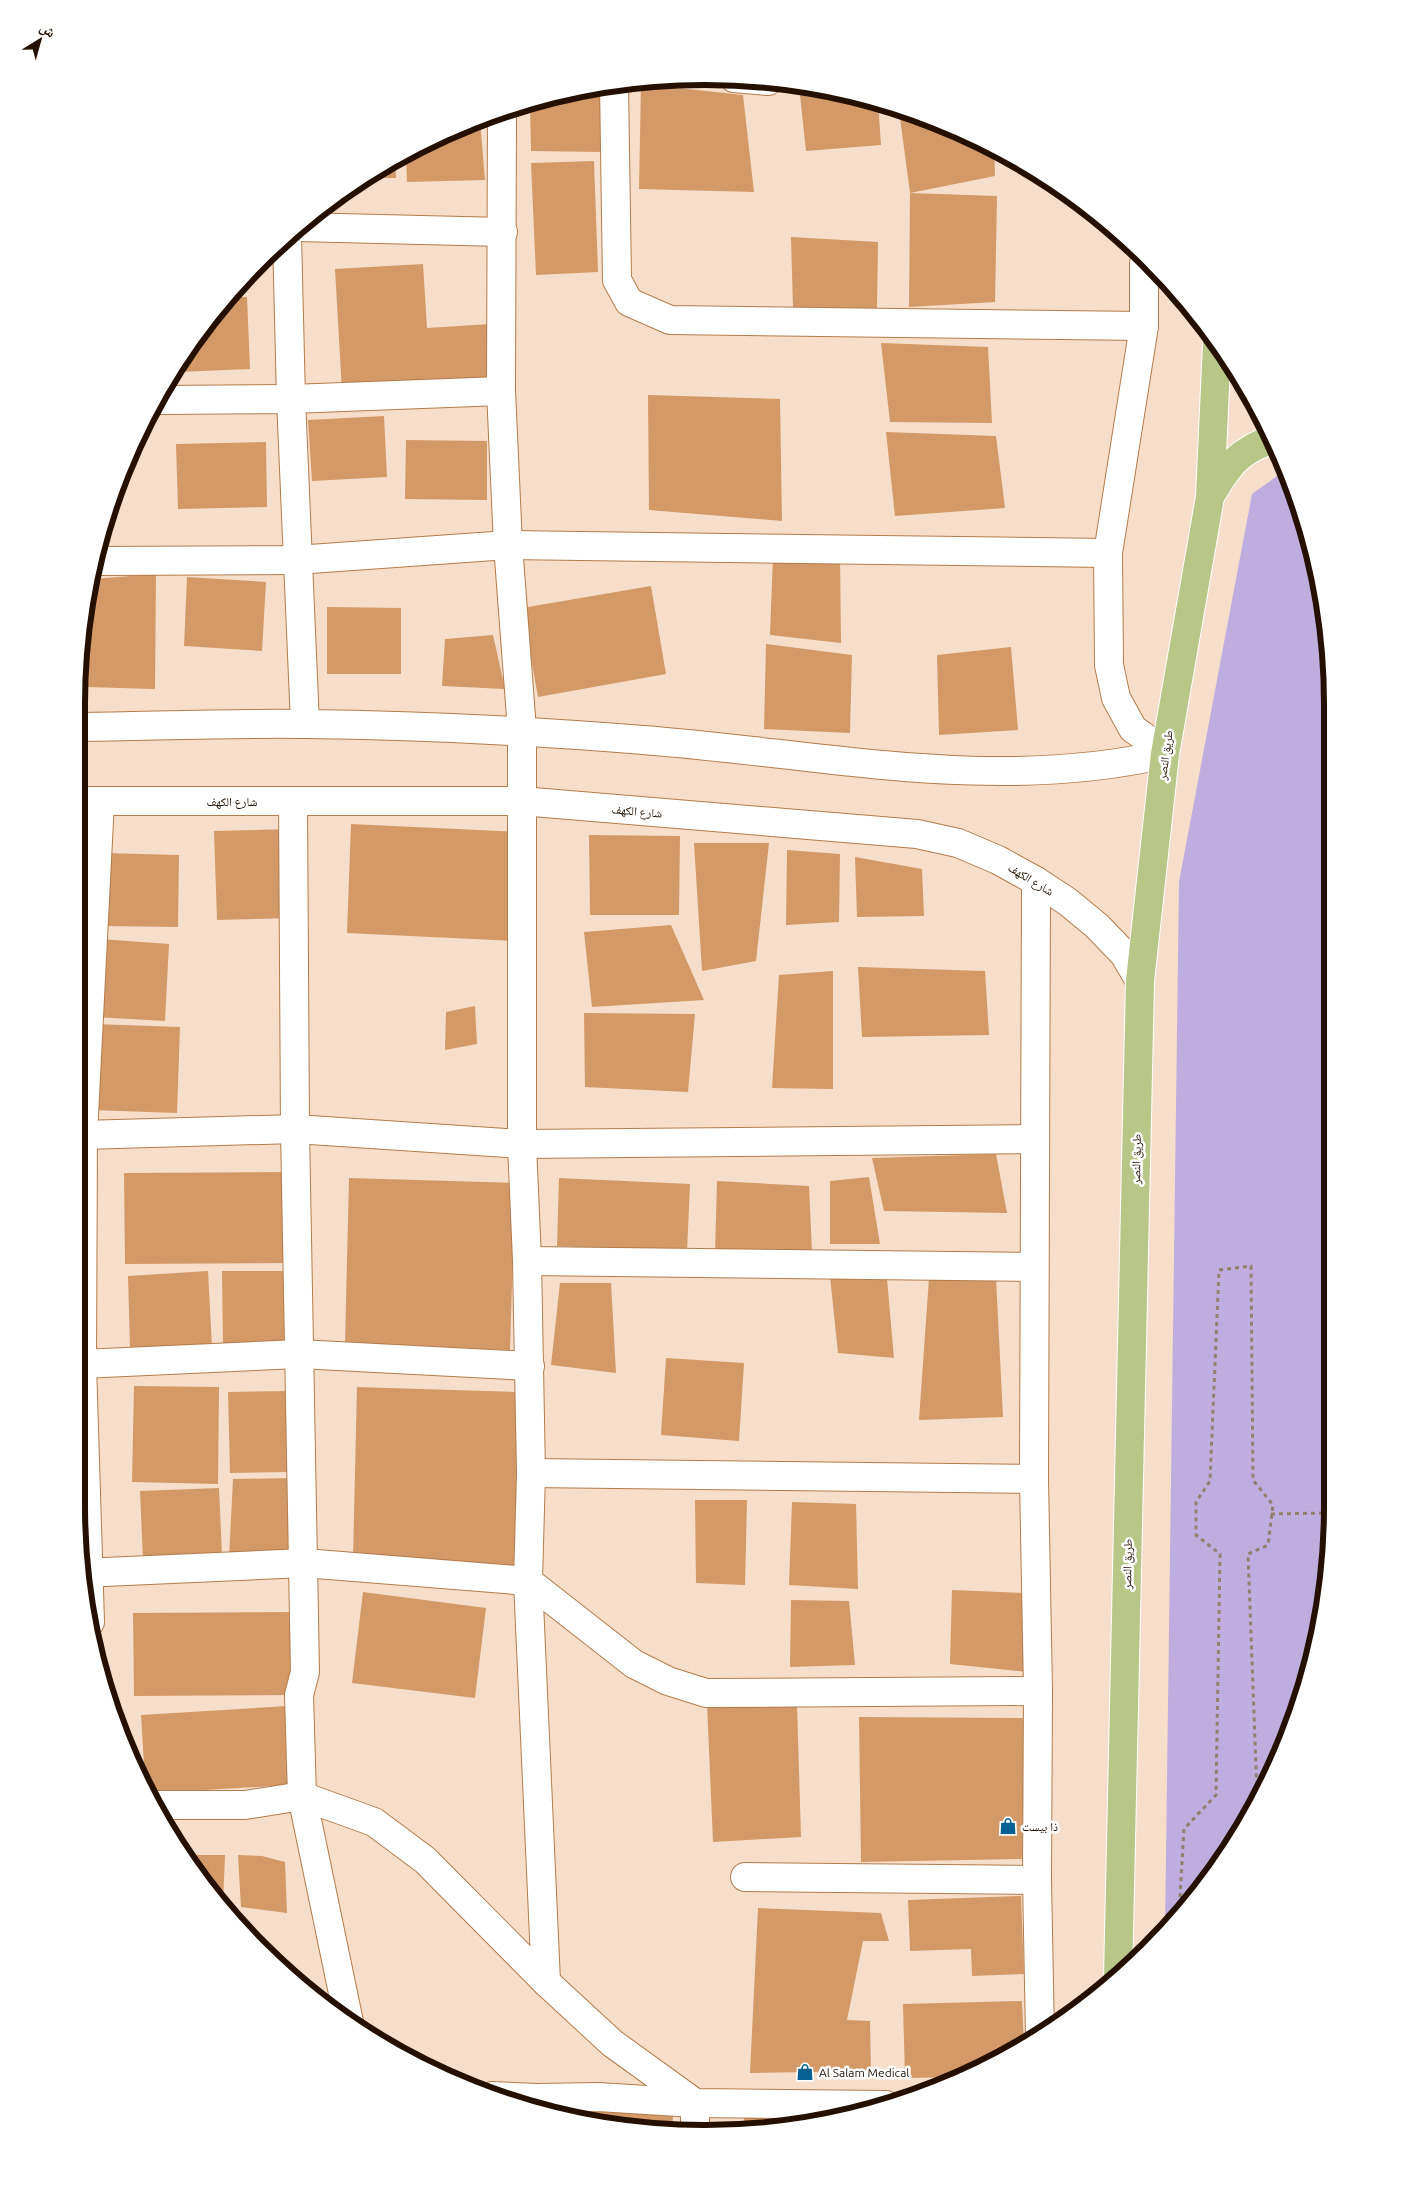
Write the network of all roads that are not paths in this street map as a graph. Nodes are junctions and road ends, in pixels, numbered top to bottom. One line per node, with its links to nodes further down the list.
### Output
1 (614, 92): 7 (street)
2 (502, 119): 4 (street)
3 (310, 227): 4 (street)
4 (503, 232): 9 (street)
5 (286, 248): 10 (street)
6 (1144, 267): 7 (street)
7 (1144, 326): 15 (street)
8 (1216, 355): 13 (main road, طريق النصر)
9 (502, 391): 10 (street); 14 (street)
10 (291, 399): 11 (street); 17 (street)
11 (165, 400)
12 (1265, 442): 13 (main road)
13 (1210, 497): 21 (main road, طريق النصر)
14 (508, 545): 15 (street); 17 (street); 20 (street)
15 (1108, 553): 21 (street)
16 (102, 560): 17 (street)
17 (296, 560): 18 (street)
18 (305, 724): 19 (street); 20 (street)
19 (85, 727)
20 (522, 730): 21 (street); 24 (street)
21 (1165, 753): 26 (main road, طريق النصر)
22 (91, 801): 23 (street, شارع الكهف); 27 (street)
23 (293, 801): 24 (street, شارع الكهف); 28 (street)
24 (521, 801): 25 (street, شارع الكهف); 31 (street)
25 (1036, 880): 26 (street, شارع الكهف); 30 (street)
26 (1140, 981): 47 (main road, طريق النصر)
27 (85, 1024)
28 (295, 1129): 29 (street); 31 (street); 34 (street)
29 (85, 1135)
30 (1034, 1140): 31 (street); 33 (street)
31 (522, 1144): 32 (street)
32 (527, 1261): 33 (street); 36 (street)
33 (1034, 1267): 38 (street)
34 (299, 1354): 35 (street); 36 (street); 39 (street)
35 (85, 1364)
36 (530, 1366): 37 (street)
37 (531, 1473): 38 (street); 41 (street)
38 (1034, 1479): 42 (street)
39 (304, 1562): 40 (street); 41 (street); 43 (street)
40 (89, 1573)
41 (528, 1581): 42 (street); 48 (street)
42 (1038, 1691): 46 (street)
43 (302, 1796): 44 (street); 48 (street); 49 (street)
44 (163, 1805)
45 (745, 1877): 46 (street)
46 (1036, 1880): 50 (street)
47 (1118, 1966)
48 (546, 1982): 52 (street)
49 (347, 2011)
50 (1040, 2027)
51 (540, 2103): 52 (street)
52 (695, 2103): 53 (street); 54 (street)
53 (862, 2105)
54 (695, 2125)

